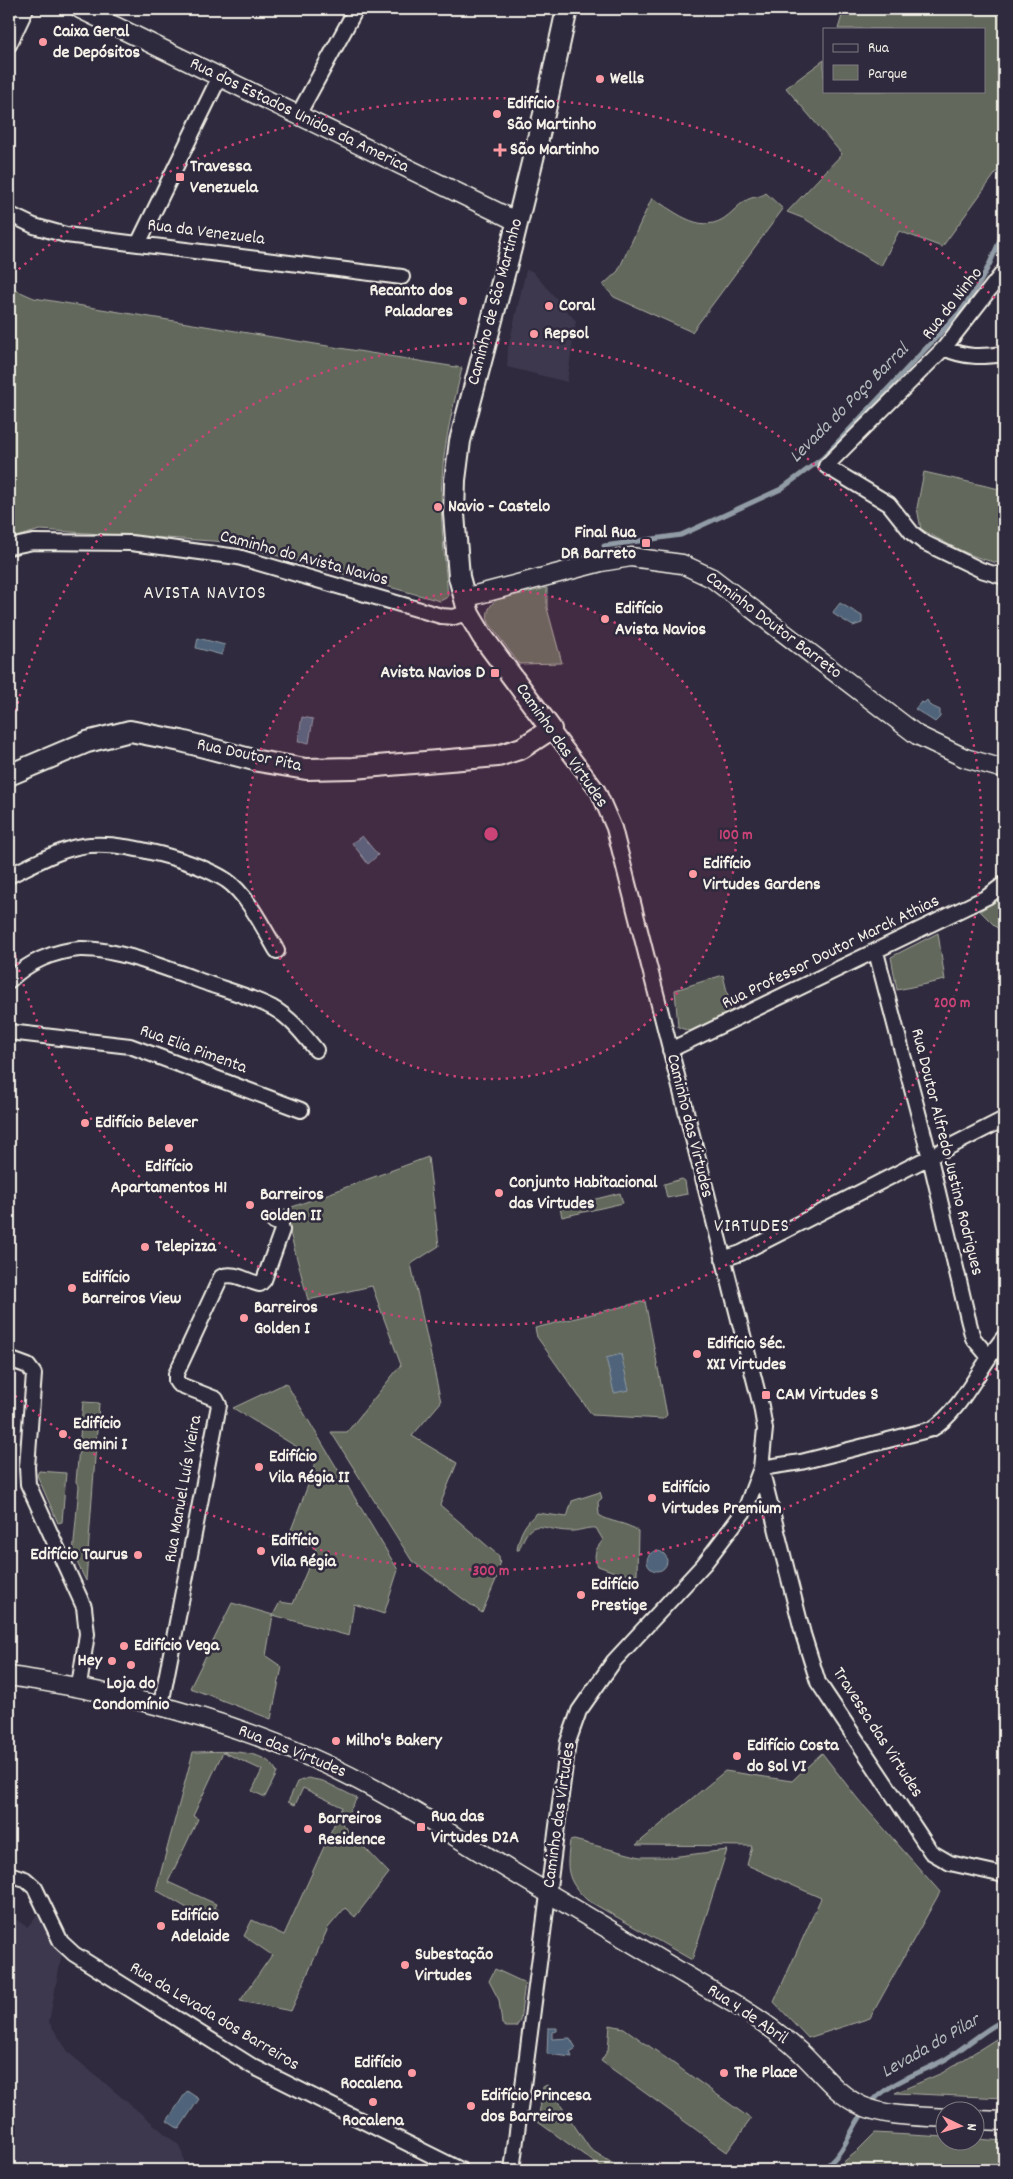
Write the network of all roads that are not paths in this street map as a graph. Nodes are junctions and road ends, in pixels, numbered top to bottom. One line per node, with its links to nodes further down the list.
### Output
1 (26, 9): 5 (street)
2 (80, 9): 6 (street, Rua dos Estados Unidos da America)
3 (356, 9): 7 (street)
4 (566, 9): 9 (main road, Caminho de São Martinho)
5 (9, 45)
6 (219, 78): 7 (street, Rua dos Estados Unidos da America); 10 (street)
7 (298, 116): 9 (street, Rua dos Estados Unidos da America)
8 (9, 214): 10 (street, Rua da Venezuela)
9 (518, 222): 17 (main road, Caminho de São Martinho)
10 (138, 244): 12 (street, Rua da Venezuela)
11 (1004, 271): 13 (street, Rua do Ninho)
12 (402, 277)
13 (944, 348): 14 (street); 16 (street, Rua do Ninho)
14 (1004, 354)
15 (9, 547): 17 (street, Caminho do Avista Navios)
16 (1004, 577)
17 (466, 605): 18 (main road, Caminho das Virtudes); 19 (street, Caminho Doutor Barreto)
18 (551, 729): 20 (main road, Rua Doutor Pita); 28 (street, Caminho das Virtudes)
19 (1004, 769)
20 (9, 775)
21 (9, 876): 23 (street)
22 (1004, 884): 24 (street, Rua Professor Doutor Marck Athias)
23 (277, 951)
24 (876, 952): 28 (street, Rua Professor Doutor Marck Athias); 31 (street, Rua Doutor Alfredo Justino Rodrigues)
25 (9, 981): 27 (street)
26 (9, 1032): 29 (street, Rua Elia Pimenta)
27 (316, 1050)
28 (670, 1050): 33 (street, Caminho das Virtudes)
29 (300, 1110)
30 (1004, 1120): 31 (street)
31 (930, 1158): 33 (street); 35 (street, Rua Doutor Alfredo Justino Rodrigues)
32 (273, 1221): 40 (street, Rua Manuel Luís Vieira)
33 (723, 1259): 37 (street, Caminho das Virtudes)
34 (1004, 1337): 35 (street)
35 (988, 1356): 37 (street)
36 (9, 1359): 39 (street)
37 (761, 1468): 42 (street, Travessa das Virtudes); 43 (street, Caminho das Virtudes)
38 (9, 1676): 39 (street, Rua das Virtudes)
39 (79, 1686): 40 (street, Rua das Virtudes)
40 (161, 1705): 43 (street, Rua das Virtudes)
41 (9, 1874): 47 (street, Rua da Levada dos Barreiros)
42 (1004, 1874)
43 (549, 1894): 44 (street, Rua 4 de Abril); 48 (street, Caminho das Virtudes)
44 (936, 2117)
45 (986, 2120): 46 (street)
46 (1004, 2121)
47 (461, 2170)
48 (512, 2170)

